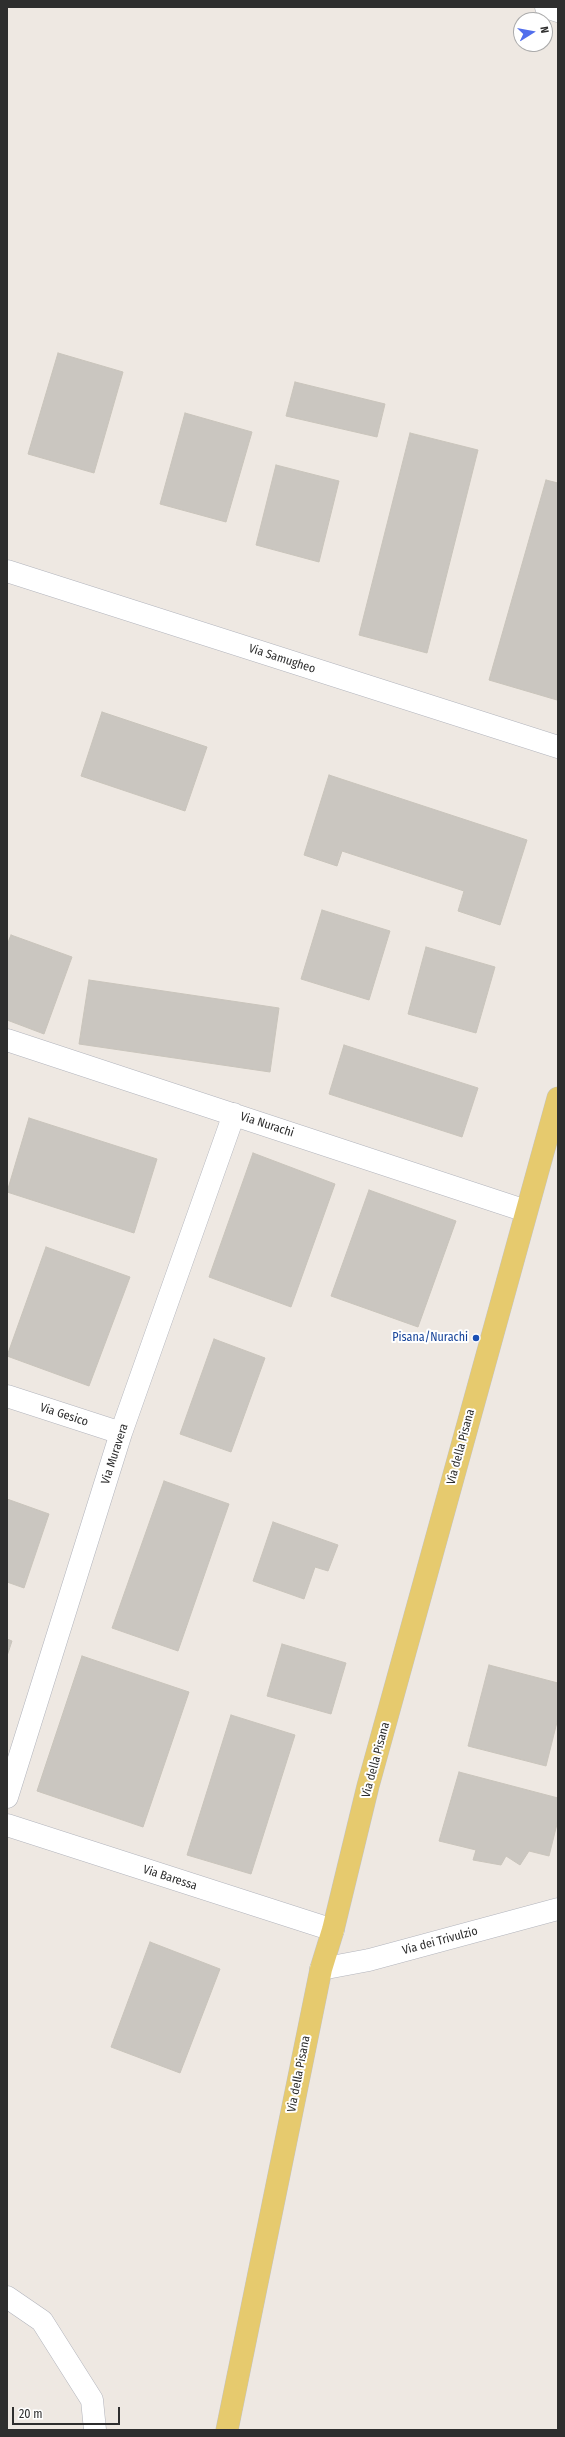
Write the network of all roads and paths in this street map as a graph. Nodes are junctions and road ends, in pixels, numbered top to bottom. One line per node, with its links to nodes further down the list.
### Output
1 (546, 7): 2 (street)
2 (558, 11)
3 (7, 571): 4 (street, Via Samugheo)
4 (558, 747)
5 (7, 1040): 7 (street, Via Nurachi)
6 (558, 1098): 8 (main road, Via della Pisana)
7 (234, 1114): 8 (street, Via Nurachi); 10 (street, Via Muravera)
8 (526, 1211): 14 (main road, Via della Pisana)
9 (7, 1396): 10 (street, Via Gesico)
10 (121, 1433): 11 (street, Via Muravera)
11 (7, 1797)
12 (7, 1826): 14 (street, Via Baressa)
13 (558, 1909): 15 (street, Via dei Trivulzio)
14 (333, 1930): 15 (main road, Via della Pisana)
15 (321, 1969): 18 (main road, Via della Pisana)
16 (7, 2296): 17 (street)
17 (94, 2430)
18 (227, 2430)

